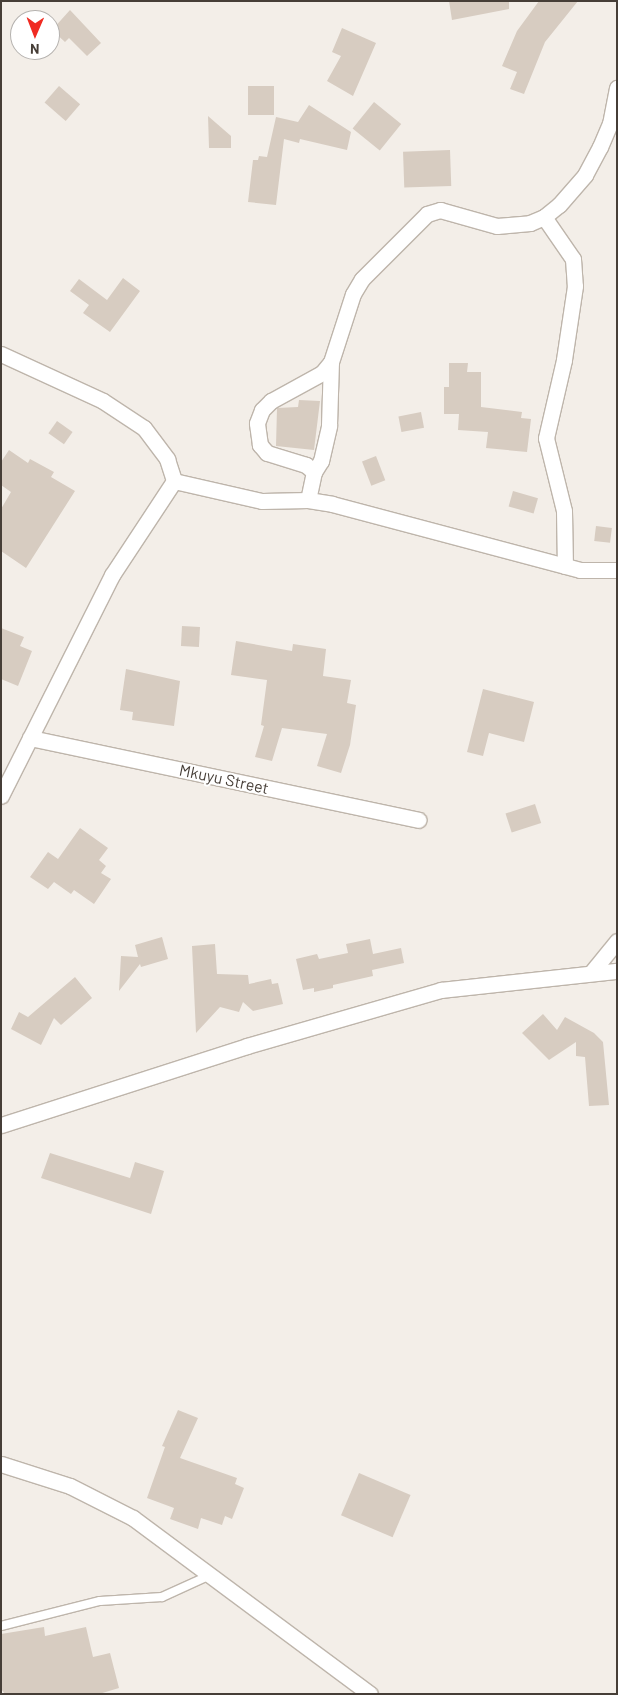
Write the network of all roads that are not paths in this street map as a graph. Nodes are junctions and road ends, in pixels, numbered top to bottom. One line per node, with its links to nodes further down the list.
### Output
1 (617, 88): 2 (street)
2 (544, 217): 4 (street); 8 (street)
3 (1, 354): 6 (street)
4 (331, 362): 5 (street); 5 (street)
5 (314, 472): 7 (street)
6 (174, 482): 7 (street); 10 (street)
7 (308, 500): 8 (street)
8 (565, 566): 9 (street)
9 (617, 570)
10 (30, 738): 11 (street); 12 (street, Mkuyu Street)
11 (1, 796)
12 (418, 820)
13 (617, 941): 15 (street)
14 (617, 971): 15 (street)
15 (591, 973): 16 (street)
16 (1, 1125)
17 (1, 1464): 18 (street)
18 (208, 1576): 19 (lane); 20 (street)
19 (1, 1626)
20 (370, 1694)

